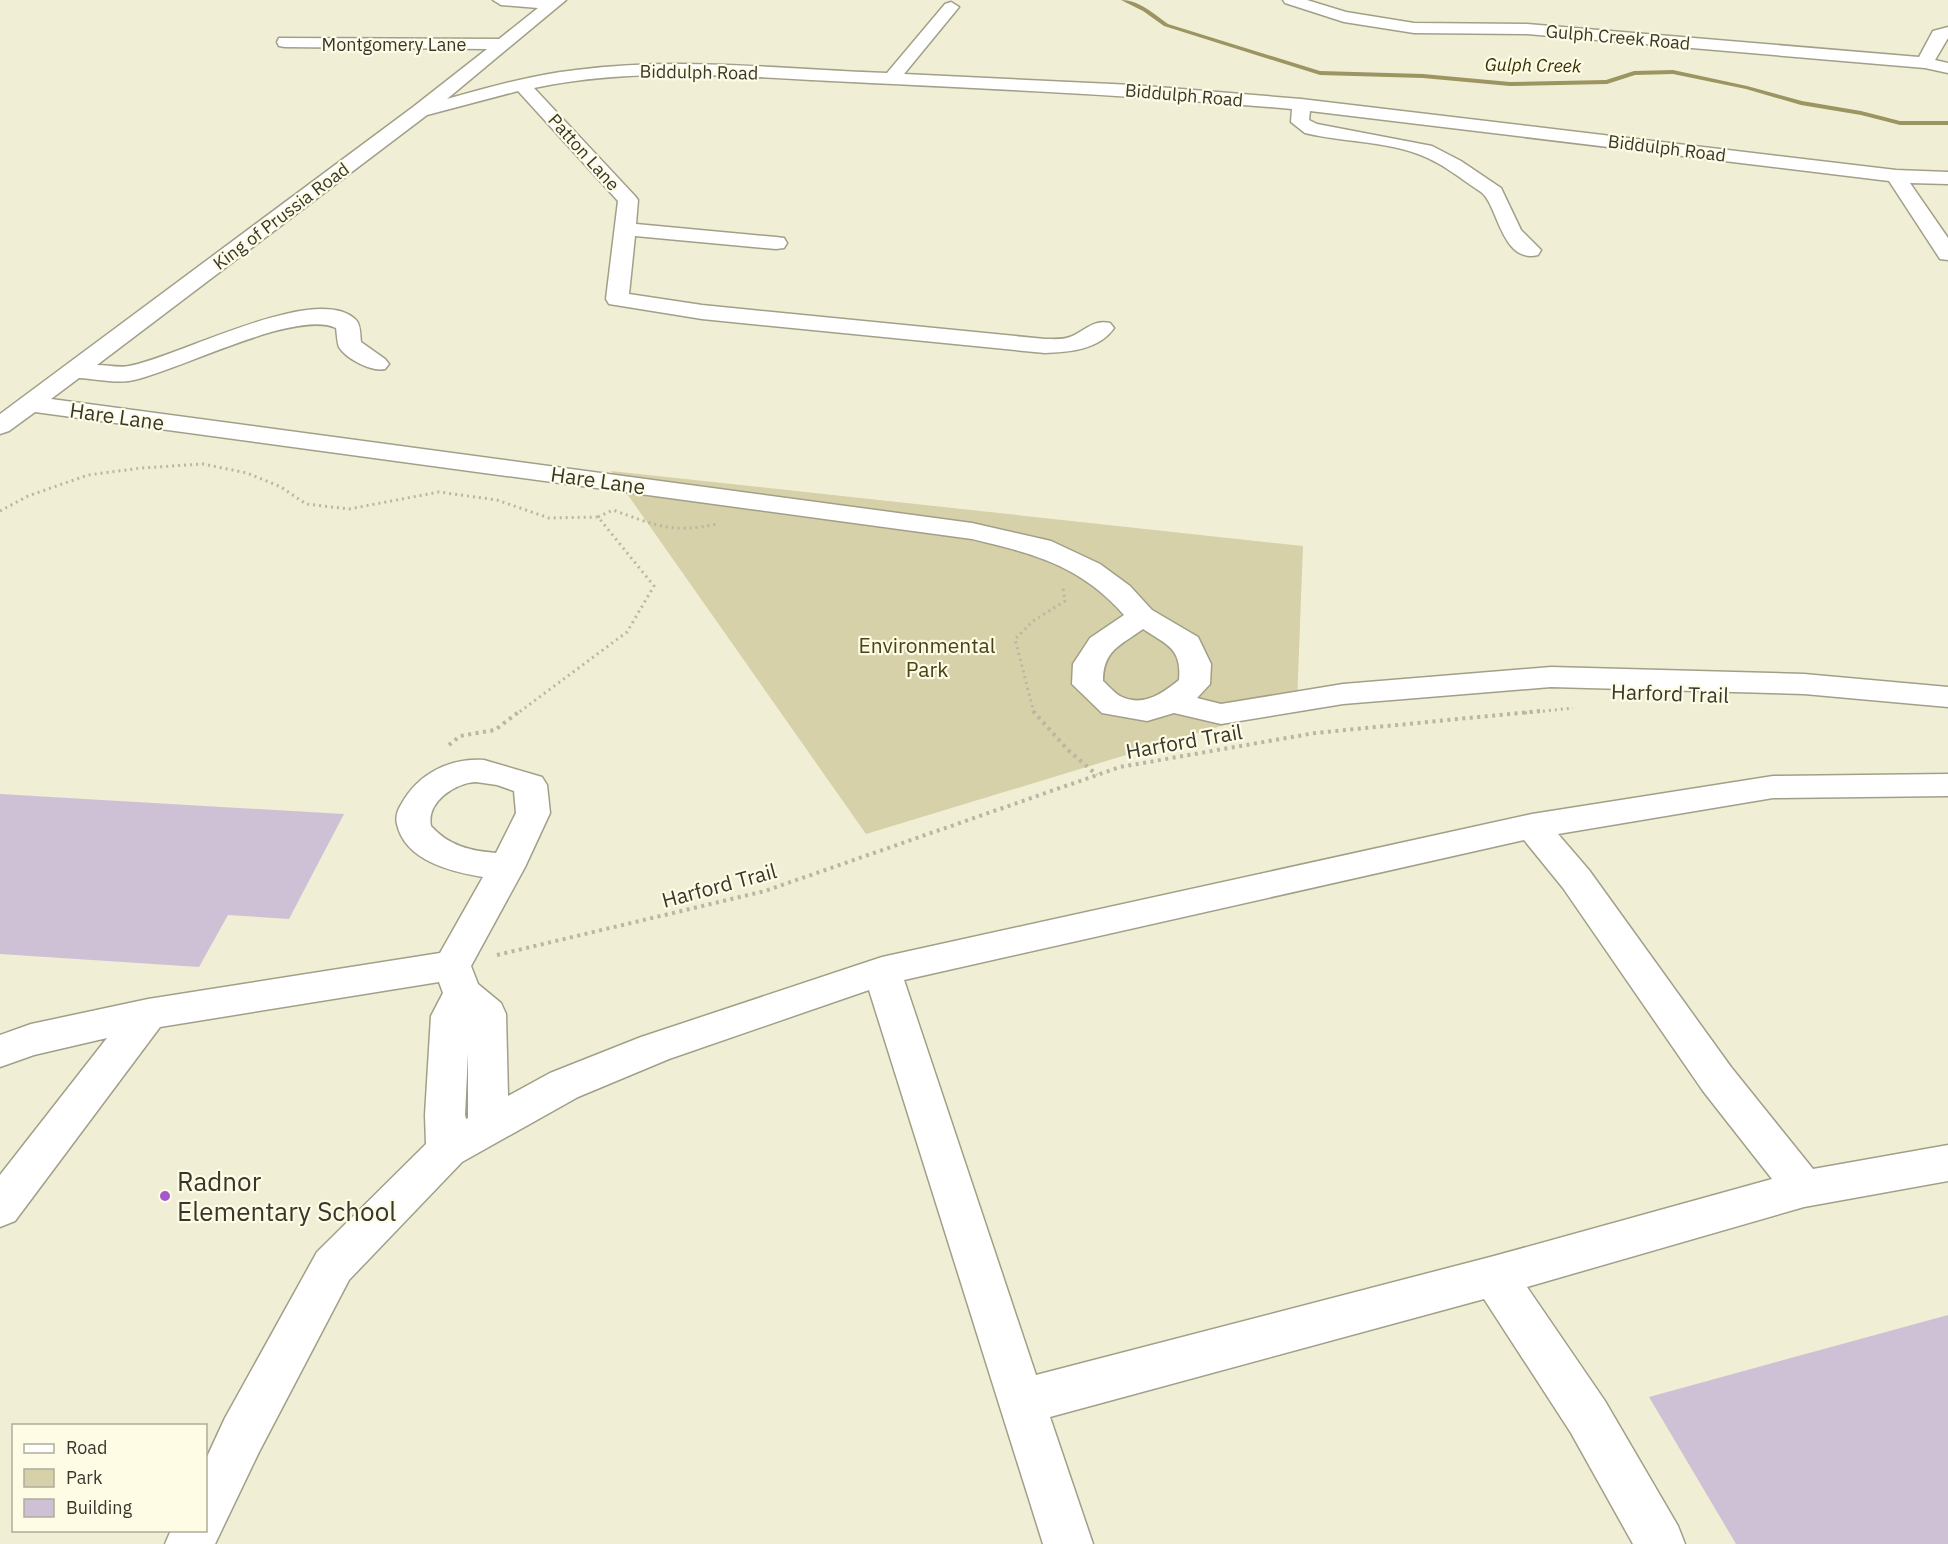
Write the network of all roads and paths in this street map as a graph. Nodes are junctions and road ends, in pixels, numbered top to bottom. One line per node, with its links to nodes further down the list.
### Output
1 (501, 0): 3 (street)
2 (1291, 0): 6 (street, Gulph Creek Road)
3 (555, 2): 9 (street, King of Prussia Road)
4 (951, 8): 12 (street)
5 (1528, 10): 6 (street)
6 (1527, 29): 10 (street, Gulph Creek Road)
7 (1948, 32): 10 (street)
8 (285, 42): 9 (street, Montgomery Lane)
9 (502, 44): 15 (street, King of Prussia Road)
10 (1925, 63): 11 (street, Gulph Creek Road)
11 (1948, 68)
12 (892, 79): 13 (street, Biddulph Road); 14 (street, Biddulph Road)
13 (522, 85): 15 (street, Biddulph Road); 18 (street, Patton Lane)
14 (1301, 104): 16 (street, Biddulph Road); 20 (street)
15 (420, 111): 24 (street, King of Prussia Road)
16 (1896, 176): 17 (street, Biddulph Road); 21 (street)
17 (1948, 178)
18 (625, 229): 19 (street); 22 (street, Patton Lane)
19 (776, 243)
20 (1530, 250)
21 (1948, 254)
22 (1101, 328)
23 (377, 364): 24 (street)
24 (75, 371): 25 (street, King of Prussia Road)
25 (31, 404): 26 (street, King of Prussia Road); 31 (street, Hare Lane)
26 (0, 426)
27 (0, 511): 28 (path)
28 (598, 517): 29 (path); 36 (path)
29 (724, 523)
30 (1062, 581): 35 (path)
31 (1142, 616): 33 (street, Hare Lane); 33 (street, Hare Lane)
32 (1948, 698): 33 (street)
33 (1172, 702)
34 (1581, 707): 35 (path, Harford Trail)
35 (1098, 775): 41 (path, Harford Trail)
36 (452, 777): 39 (street); 39 (street)
37 (1948, 785): 38 (street)
38 (1532, 826): 40 (street); 47 (street)
39 (507, 867): 41 (street)
40 (882, 971): 44 (street); 50 (street)
41 (457, 980): 42 (street); 44 (street); 45 (street)
42 (148, 1014): 43 (street); 48 (street)
43 (0, 1051)
44 (488, 1126): 45 (street)
45 (447, 1150): 51 (street)
46 (1948, 1164): 47 (street)
47 (1804, 1189): 49 (street)
48 (0, 1208)
49 (1494, 1276): 50 (street); 53 (street)
50 (1022, 1402): 52 (street)
51 (207, 1509)
52 (1068, 1544)
53 (1660, 1544)

